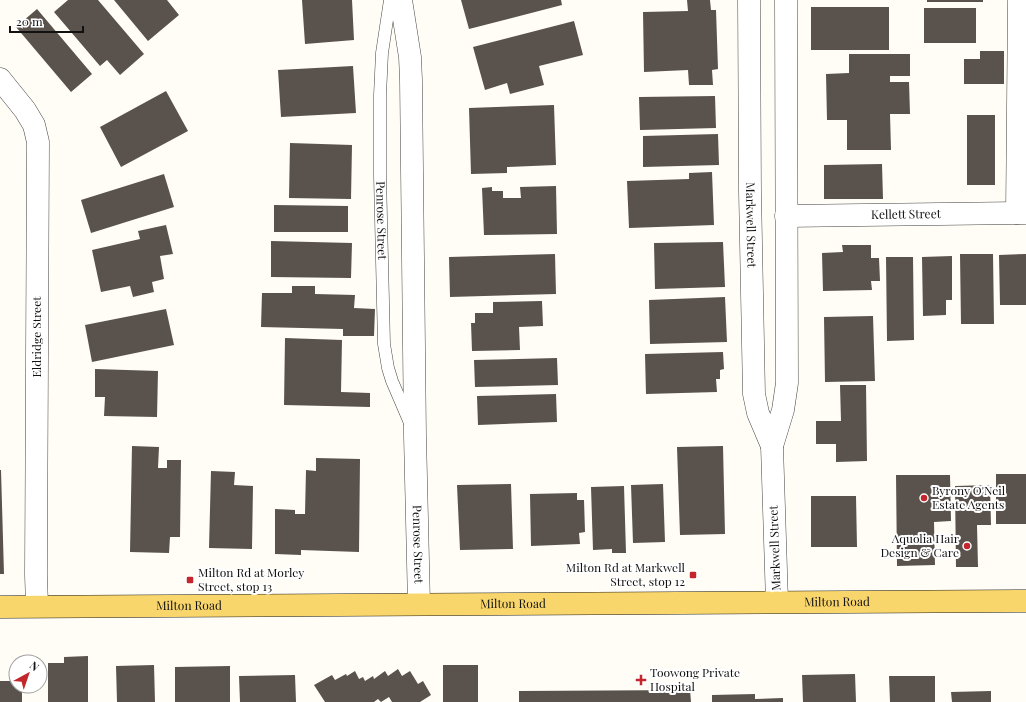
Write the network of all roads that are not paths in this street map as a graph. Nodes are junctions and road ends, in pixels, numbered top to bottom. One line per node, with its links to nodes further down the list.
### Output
1 (390, 0): 9 (lane, Penrose Street)
2 (401, 0): 9 (street, Penrose Street)
3 (749, 0): 10 (street, Markwell Street)
4 (786, 0): 8 (street, Markwell Street)
5 (1019, 0): 7 (street)
6 (0, 79): 14 (street, Eldridge Street)
7 (1022, 213): 8 (street, Kellett Street)
8 (786, 216): 10 (street, Markwell Street)
9 (415, 436): 13 (street, Penrose Street)
10 (772, 446): 12 (street, Markwell Street)
11 (1026, 601): 12 (main road, Milton Road)
12 (777, 602): 13 (main road, Milton Road)
13 (419, 604): 14 (main road, Milton Road)
14 (37, 606): 15 (main road, Milton Road)
15 (0, 607)

